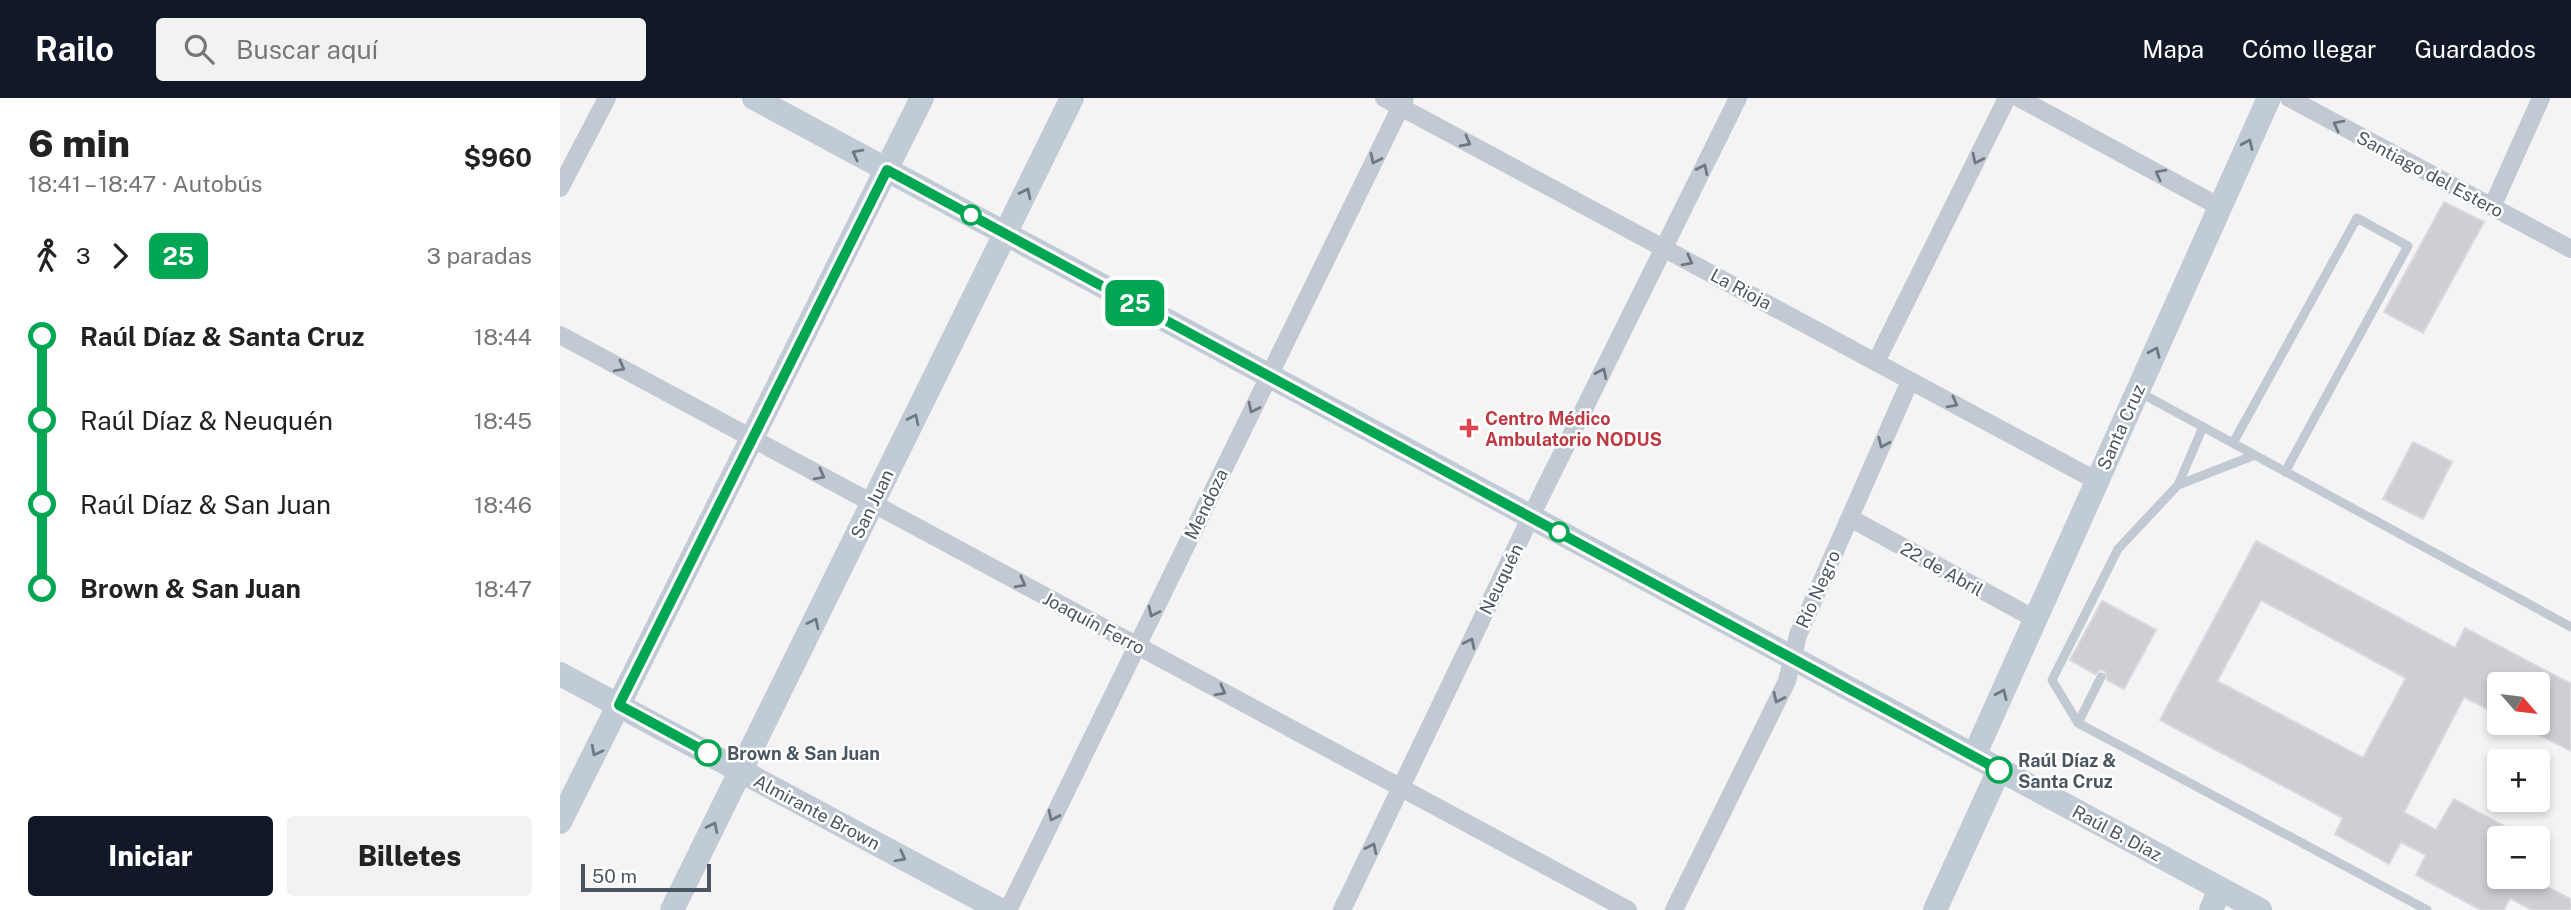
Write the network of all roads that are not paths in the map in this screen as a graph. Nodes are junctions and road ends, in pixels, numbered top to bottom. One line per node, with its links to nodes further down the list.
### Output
1 (607, 98): 14 (street)
2 (754, 98): 13 (street, Raúl B. Díaz, one-way to 2)
3 (922, 98): 13 (street)
4 (1072, 98): 17 (street, San Juan, one-way to 4)
5 (1384, 98): 12 (street, La Rioja)
6 (1738, 98): 18 (street, Neuquén, one-way to 6)
7 (2007, 98): 21 (street, one-way to 21)
8 (2019, 98): 15 (street, one-way to 8)
9 (2269, 98): 15 (street, Santa Cruz, one-way to 9)
10 (2289, 98): 16 (street, Santiago del Estero, one-way to 10)
11 (2541, 98): 16 (street)
12 (1403, 102): 18 (street, La Rioja, one-way to 18); 22 (street, Mendoza, one-way to 22)
13 (887, 170): 17 (street, Raúl B. Díaz); 26 (street)
14 (560, 188)
15 (2220, 207): 24 (street, Santa Cruz, one-way to 15)
16 (2492, 207): 19 (street, Santiago del Estero)
17 (1005, 234): 22 (street, Raúl B. Díaz); 32 (street, San Juan, one-way to 17)
18 (1664, 248): 21 (street, La Rioja, one-way to 21); 33 (street, Neuquén, one-way to 18)
19 (2571, 250)
20 (560, 335): 26 (street, Joaquín Ferro, one-way to 26)
21 (1876, 362): 23 (street, La Rioja)
22 (1269, 376): 33 (street, Raúl B. Díaz); 37 (street, Mendoza, one-way to 37)
23 (1910, 381): 30 (street, La Rioja, one-way to 30); 34 (street, Río Negro, one-way to 34)
24 (2137, 391): 25 (lane); 30 (street, Santa Cruz)
25 (2203, 427): 27 (lane); 31 (lane)
26 (752, 439): 32 (street, Joaquín Ferro, one-way to 32); 41 (street)
27 (2233, 443): 28 (lane); 29 (lane)
28 (2255, 455): 29 (lane); 31 (lane)
29 (2285, 472): 36 (lane)
30 (2097, 481): 35 (street, Santa Cruz)
31 (2178, 485): 42 (lane)
32 (873, 503): 37 (street, Joaquín Ferro, one-way to 37); 45 (street, San Juan, one-way to 32)
33 (1531, 517): 38 (street, Raúl B. Díaz); 46 (street, Neuquén, one-way to 33)
34 (1850, 518): 35 (street, 22 de Abril); 38 (street, Río Negro)
35 (2035, 620): 43 (street, Santa Cruz, one-way to 35)
36 (2571, 627)
37 (1137, 646): 46 (street, Joaquín Ferro, one-way to 46); 51 (street, Mendoza, one-way to 51)
38 (1792, 658): 43 (street, Raúl B. Díaz); 54 (street, Río Negro, one-way to 54)
39 (560, 674): 41 (street, Almirante Brown)
40 (2101, 677): 42 (lane)
41 (619, 705): 45 (street, Almirante Brown); 47 (street, one-way to 47)
42 (2078, 723): 57 (lane)
43 (1974, 756): 44 (street, Raúl B. Díaz)
44 (1999, 770): 48 (street, Raúl B. Díaz); 55 (street)
45 (741, 771): 49 (street, San Juan, one-way to 45); 50 (street, Almirante Brown, one-way to 50)
46 (1401, 788): 52 (street, Neuquén, one-way to 46); 53 (street, Joaquín Ferro)
47 (560, 822)
48 (2215, 899): 56 (street, Raúl B. Díaz)
49 (672, 910)
50 (1000, 910)
51 (1008, 910)
52 (1342, 910)
53 (1628, 910)
54 (1674, 910)
55 (1936, 910)
56 (2260, 910)
57 (2427, 910)

